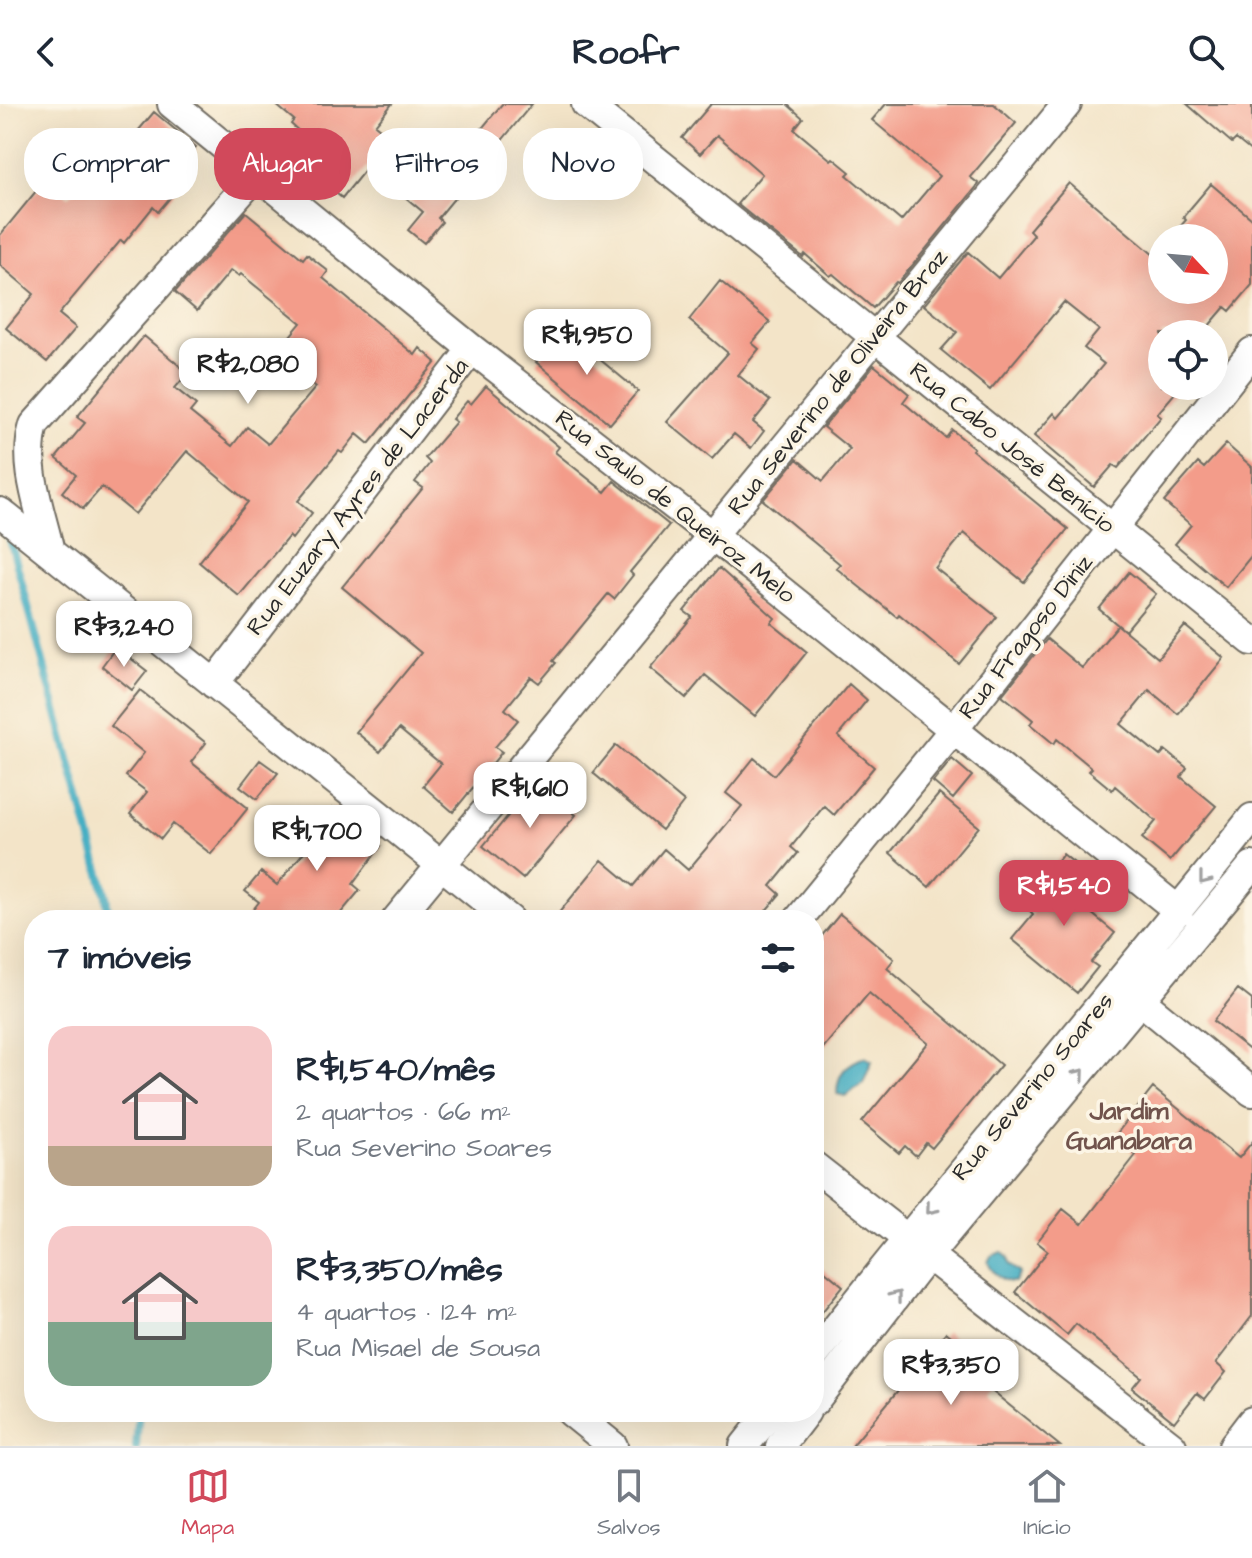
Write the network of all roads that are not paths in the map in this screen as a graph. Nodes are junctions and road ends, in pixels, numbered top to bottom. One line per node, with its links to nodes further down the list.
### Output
1 (172, 104): 4 (street, Rua Saulo de Queiroz Melo)
2 (586, 104): 7 (street, Rua Cabo José Benício)
3 (1067, 104): 7 (street, Rua Severino de Oliveira Braz)
4 (214, 138)
5 (234, 200): 13 (street)
6 (291, 200): 8 (street, Rua Saulo de Queiroz Melo)
7 (874, 336): 11 (street, Rua Cabo José Benício); 12 (street, Rua Severino de Oliveira Braz)
8 (472, 349): 12 (street, Rua Saulo de Queiroz Melo); 15 (street, Rua Euzary Ayres de Lacerda)
9 (1252, 352): 11 (street, Rua Fragoso Diniz)
10 (10, 519): 13 (street)
11 (1111, 528): 14 (street, Rua Cabo José Benício); 16 (street, Rua Fragoso Diniz)
12 (712, 535): 16 (street, Rua Saulo de Queiroz Melo); 18 (street, Rua Severino de Oliveira Braz)
13 (50, 552): 15 (street)
14 (1252, 641)
15 (214, 684): 18 (street)
16 (954, 729): 22 (street, Rua Fragoso Diniz); 23 (street, Rua Saulo de Queiroz Melo)
17 (1252, 818): 23 (street, Rua Severino Soares, one-way to 23)
18 (443, 866): 20 (street, Rua Severino de Oliveira Braz); 21 (street)
19 (1252, 866): 25 (street, Rua Severino Soares)
20 (405, 910)
21 (498, 910)
22 (806, 910)
23 (1179, 911): 24 (street, Rua Severino Soares)
24 (1120, 983): 25 (street); 28 (street, Rua Severino Soares, one-way to 28)
25 (1142, 1001): 26 (street); 28 (street, Rua Severino Soares, one-way to 25)
26 (1252, 1092)
27 (824, 1174): 28 (street)
28 (917, 1246): 29 (street, Rua Severino Soares); 30 (street, Rua Severino Soares, one-way to 28); 38 (street)
29 (824, 1345)
30 (824, 1387)
31 (1252, 1421): 39 (street)
32 (583, 1422): 35 (street)
33 (763, 1422): 36 (street)
34 (798, 1422): 37 (street)
35 (613, 1446)
36 (744, 1446)
37 (780, 1446)
38 (1172, 1446)
39 (1233, 1446)

